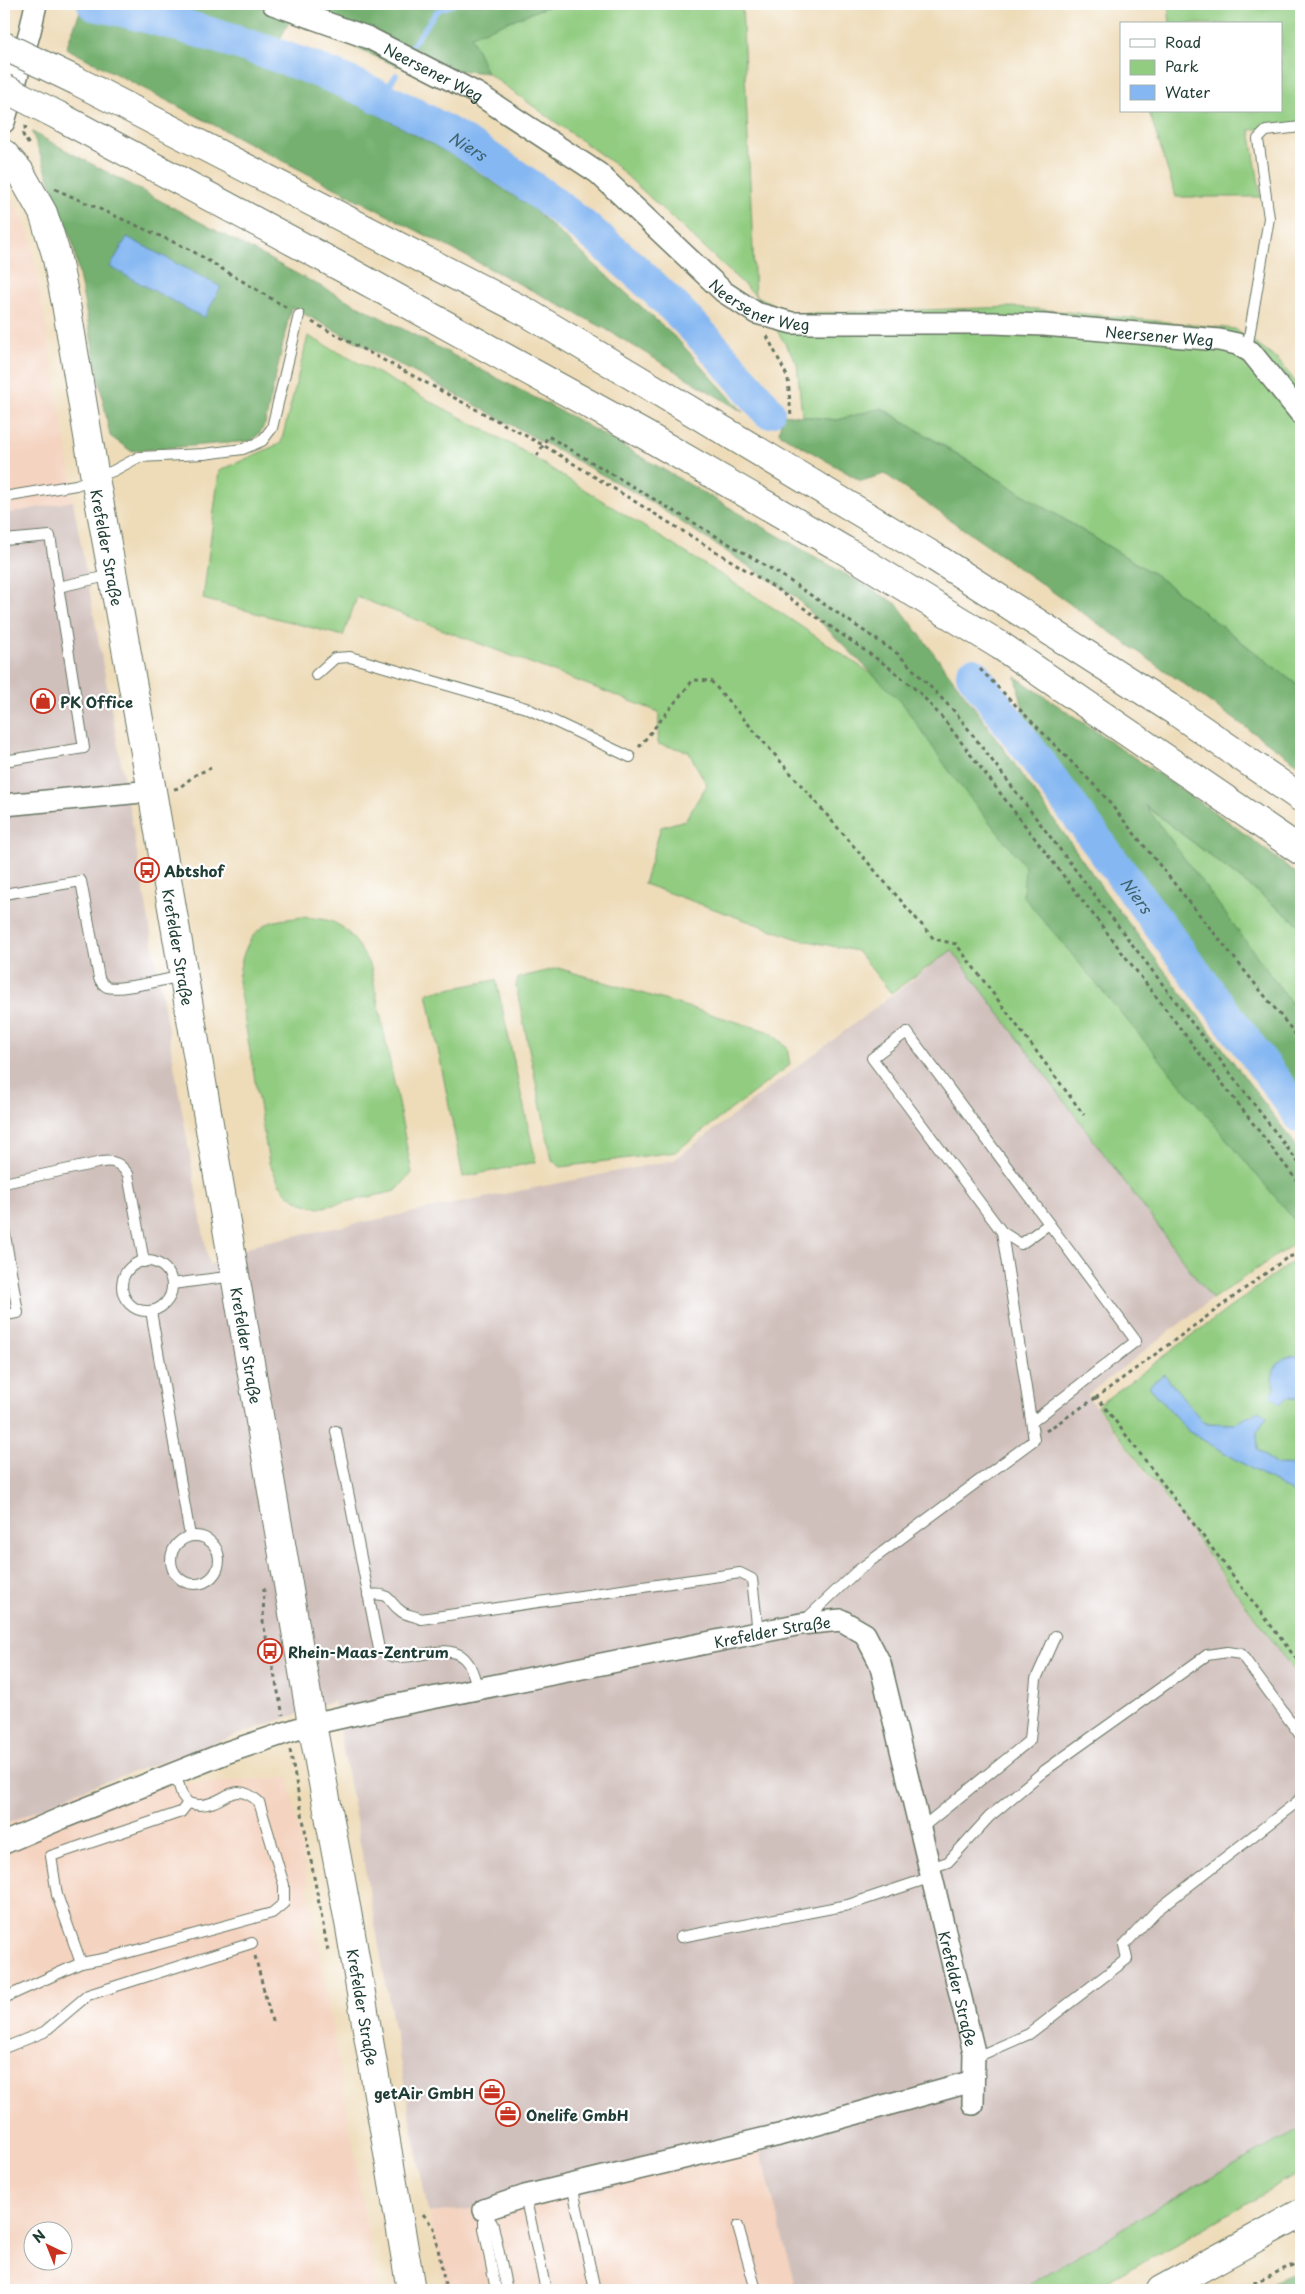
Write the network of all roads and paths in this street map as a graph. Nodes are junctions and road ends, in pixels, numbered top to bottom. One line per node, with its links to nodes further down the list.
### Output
1 (36, 4): 5 (street)
2 (273, 4): 9 (street, Neersener Weg)
3 (4, 46): 27 (main road, bridge)
4 (4, 88): 29 (main road, bridge)
5 (4, 122)
6 (1301, 126): 11 (lane)
7 (4, 154): 16 (main road, Krefelder Straße)
8 (48, 187): 10 (path)
9 (756, 313): 11 (street, Neersener Weg); 13 (path)
10 (299, 315): 14 (path); 16 (lane)
11 (1247, 349): 12 (street, Neersener Weg)
12 (1301, 414)
13 (790, 417)
14 (543, 445): 15 (path); 34 (path); 36 (path)
15 (538, 456)
16 (95, 478): 17 (lane); 19 (main road, Krefelder Straße)
17 (4, 498)
18 (4, 540): 20 (lane)
19 (112, 575): 20 (lane); 26 (main road, Krefelder Straße)
20 (58, 587): 24 (lane)
21 (980, 669): 32 (path)
22 (316, 675): 23 (lane)
23 (630, 757): 33 (path)
24 (4, 761)
25 (211, 768): 26 (path)
26 (160, 790): 28 (street); 31 (main road, Krefelder Straße)
27 (1301, 798)
28 (4, 805)
29 (1301, 850)
30 (4, 894): 31 (lane)
31 (184, 976): 42 (main road, Krefelder Straße)
32 (1301, 1042)
33 (1084, 1115)
34 (1301, 1166)
35 (4, 1183): 41 (lane)
36 (1301, 1186)
37 (1049, 1224): 39 (lane); 39 (lane); 47 (lane)
38 (4, 1229): 45 (lane)
39 (1002, 1232): 47 (lane)
40 (1301, 1254): 46 (path)
41 (144, 1262): 43 (lane); 44 (lane)
42 (235, 1276): 43 (lane); 57 (main road, Krefelder Straße)
43 (172, 1284): 44 (lane)
44 (151, 1311): 50 (lane)
45 (4, 1315)
46 (1098, 1396): 49 (path); 55 (path)
47 (1032, 1422): 49 (lane)
48 (336, 1431): 51 (lane)
49 (1034, 1440): 52 (lane)
50 (190, 1536): 50 (lane)
51 (368, 1594): 53 (lane); 56 (lane)
52 (801, 1624): 53 (street, Krefelder Straße); 62 (street, Krefelder Straße)
53 (758, 1633): 56 (street, Krefelder Straße)
54 (1055, 1636): 62 (lane)
55 (1301, 1665)
56 (478, 1689): 57 (street, Krefelder Straße)
57 (312, 1724): 59 (street, Krefelder Straße); 81 (main road, Krefelder Straße)
58 (1301, 1736): 64 (lane)
59 (176, 1773): 61 (lane); 63 (street, Krefelder Straße)
60 (1301, 1797): 71 (lane)
61 (188, 1803): 67 (lane); 67 (lane)
62 (920, 1829): 64 (street, Krefelder Straße)
63 (4, 1843)
64 (931, 1872): 65 (lane); 71 (street, Krefelder Straße)
65 (681, 1937)
66 (252, 1943): 69 (path); 70 (lane)
67 (81, 1963): 68 (lane)
68 (4, 1998)
69 (273, 2025)
70 (4, 2048)
71 (974, 2058): 72 (street, Krefelder Straße)
72 (973, 2081): 73 (street, Krefelder Straße); 74 (street)
73 (973, 2104)
74 (572, 2185): 75 (street); 84 (lane)
75 (525, 2196): 76 (street); 80 (lane)
76 (484, 2210): 82 (lane); 83 (lane)
77 (1299, 2214): 86 (main road)
78 (738, 2226): 85 (lane)
79 (1301, 2261): 87 (path)
80 (544, 2288)
81 (411, 2290)
82 (496, 2290)
83 (507, 2290)
84 (596, 2290)
85 (756, 2290)
86 (1161, 2290)
87 (1239, 2290)

